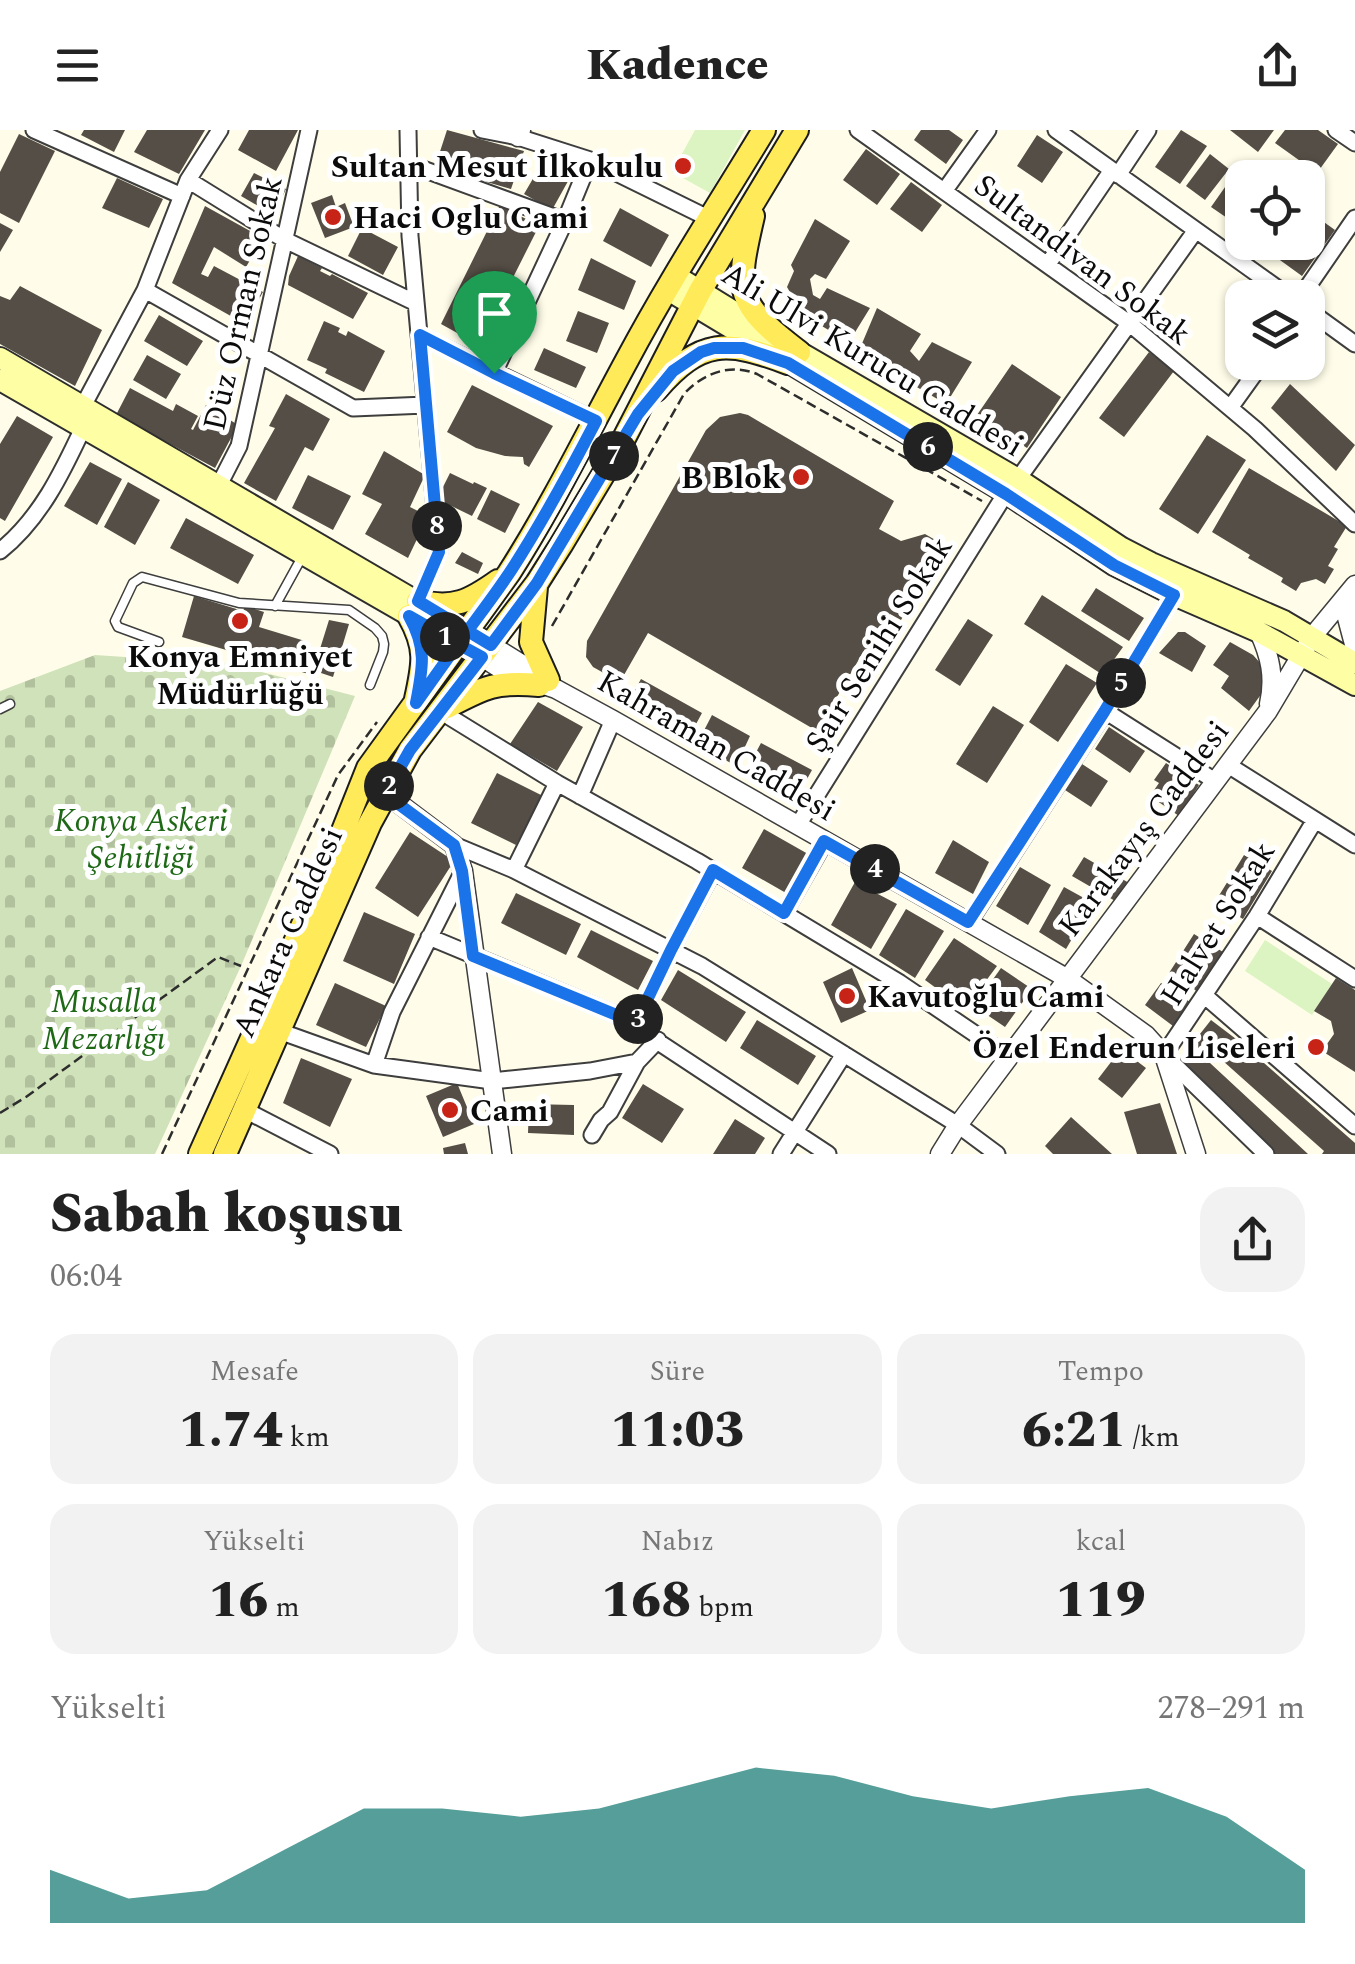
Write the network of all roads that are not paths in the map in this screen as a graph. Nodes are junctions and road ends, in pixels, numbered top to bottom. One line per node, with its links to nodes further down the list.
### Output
1 (34, 130): 21 (street)
2 (220, 130): 18 (street)
3 (310, 130): 26 (street, Düz Orman Sokak)
4 (407, 130): 16 (street)
5 (482, 130): 13 (street)
6 (764, 130): 23 (main road, Ankara Caddesi)
7 (796, 130): 20 (main road, Ankara Caddesi)
8 (858, 130): 19 (street, Sultandivan Sokak)
9 (988, 130): 19 (street)
10 (1056, 130): 17 (street)
11 (1148, 130): 17 (street)
12 (1336, 130): 14 (street)
13 (520, 134): 15 (street)
14 (1355, 144)
15 (590, 160): 23 (street); 24 (street)
16 (409, 164): 24 (street); 33 (street)
17 (1115, 172): 25 (street); 27 (street)
18 (188, 180): 21 (street); 26 (street)
19 (946, 190): 27 (street, Sultandivan Sokak)
20 (758, 194): 32 (main road, Ankara Caddesi); 40 (main road)
21 (182, 196): 31 (street)
22 (1355, 218): 29 (street)
23 (710, 219): 30 (main road, Ankara Caddesi)
24 (564, 221): 41 (street)
25 (1196, 230): 28 (street); 34 (street, Şair Senihi Sokak)
26 (285, 240): 33 (street); 38 (street, Düz Orman Sokak)
27 (1048, 264): 34 (street, Sultandivan Sokak)
28 (1266, 280)
29 (1312, 280)
30 (672, 283): 32 (main road, Ali Ulvi Kurucu Caddesi); 47 (main road, Ankara Caddesi)
31 (145, 290): 38 (street); 46 (street)
32 (696, 298): 40 (main road, Ali Ulvi Kurucu Caddesi); 48 (main road, Ankara Caddesi)
33 (416, 302): 36 (street)
34 (1129, 322): 45 (street, Sultandivan Sokak); 50 (street, Şair Senihi Sokak)
35 (1325, 322): 37 (street)
36 (420, 335): 41 (street); 44 (street)
37 (1355, 344)
38 (260, 355): 44 (street); 49 (street, Düz Orman Sokak)
39 (0, 358): 46 (main road)
40 (794, 358): 48 (main road); 50 (main road, Ali Ulvi Kurucu Caddesi)
41 (494, 373): 47 (street)
42 (0, 380): 46 (main road)
43 (1249, 380): 45 (street)
44 (426, 406): 59 (street)
45 (1230, 408): 51 (street, Sultandivan Sokak)
46 (83, 417): 49 (main road); 52 (street); 53 (main road)
47 (596, 421): 54 (main road, Ankara Caddesi)
48 (619, 448): 55 (main road, Ankara Caddesi)
49 (219, 485): 59 (main road)
50 (1007, 494): 57 (main road, Ali Ulvi Kurucu Caddesi); 63 (main road, Ali Ulvi Kurucu Caddesi); 83 (street, Şair Senihi Sokak)
51 (1355, 524)
52 (4, 543)
53 (303, 554): 58 (lane); 59 (main road)
54 (509, 574): 59 (main road); 61 (main road, Ankara Caddesi)
55 (537, 583): 65 (main road, Ankara Caddesi); 67 (main road)
56 (1350, 591): 63 (street, Karakayış Caddesi); 64 (street)
57 (1174, 595): 60 (main road, Ali Ulvi Kurucu Caddesi); 75 (street)
58 (276, 606): 62 (lane); 69 (lane)
59 (414, 608): 61 (main road); 70 (main road)
60 (1259, 632): 63 (main road, Ali Ulvi Kurucu Caddesi); 73 (street)
61 (463, 637): 65 (main road); 70 (main road, Ankara Caddesi)
62 (159, 642)
63 (1307, 646): 66 (main road, Ali Ulvi Kurucu Caddesi); 68 (main road, Ali Ulvi Kurucu Caddesi); 73 (street, Karakayış Caddesi)
64 (1355, 648)
65 (486, 651): 67 (street, Kahraman Caddesi); 74 (main road, Ankara Caddesi)
66 (1355, 663)
67 (548, 685): 74 (main road); 76 (street, Kahraman Caddesi)
68 (1355, 685)
69 (370, 686)
70 (416, 703): 113 (main road, Ankara Caddesi)
71 (10, 704): 72 (lane)
72 (0, 709)
73 (1268, 711): 77 (street, Karakayış Caddesi)
74 (440, 712): 79 (street); 80 (main road, Ankara Caddesi)
75 (1104, 712): 78 (street); 92 (street)
76 (613, 720): 81 (street); 83 (street, Kahraman Caddesi)
77 (1228, 765): 78 (street, Karakayış Caddesi); 82 (street)
78 (1215, 782): 96 (street, Karakayış Caddesi)
79 (557, 784): 81 (street); 87 (street)
80 (385, 794): 85 (street); 100 (main road, Ankara Caddesi)
81 (580, 796): 88 (street)
82 (1315, 820): 86 (street); 91 (street, Halvet Sokak)
83 (798, 825): 84 (street, Kahraman Caddesi)
84 (824, 841): 90 (street); 92 (street, Kahraman Caddesi)
85 (454, 845): 87 (street); 89 (street)
86 (1355, 845)
87 (514, 870): 94 (street)
88 (713, 870): 90 (street); 94 (street)
89 (462, 871): 93 (street); 95 (street)
90 (784, 913): 104 (street)
91 (1257, 916): 97 (street); 98 (street, Halvet Sokak)
92 (968, 922): 96 (street, Kahraman Caddesi)
93 (430, 937): 95 (street); 106 (street)
94 (671, 950): 99 (street); 102 (street)
95 (473, 956): 99 (street); 107 (street)
96 (1068, 979): 103 (street, Kahraman Caddesi); 104 (street, Karakayış Caddesi)
97 (1355, 979)
98 (1205, 996): 103 (street, Halvet Sokak); 110 (street)
99 (635, 1025): 101 (street)
100 (279, 1031): 106 (street); 108 (main road, Ankara Caddesi)
101 (658, 1040): 105 (street); 111 (street)
102 (844, 1054): 109 (street); 111 (street)
103 (1164, 1055): 121 (street, Kahraman Caddesi); 122 (street)
104 (1009, 1057): 109 (street, Karakayış Caddesi)
105 (637, 1062): 107 (street); 112 (street)
106 (374, 1065): 107 (street)
107 (492, 1082): 116 (street)
108 (245, 1110): 114 (main road, Ankara Caddesi); 115 (street)
109 (958, 1125): 119 (street, Karakayış Caddesi); 120 (street)
110 (1355, 1126)
111 (795, 1131): 117 (street); 118 (street)
112 (592, 1136)
113 (200, 1154)
114 (224, 1154)
115 (330, 1154)
116 (502, 1154)
117 (781, 1154)
118 (828, 1154)
119 (940, 1154)
120 (997, 1154)
121 (1196, 1154)
122 (1266, 1154)

